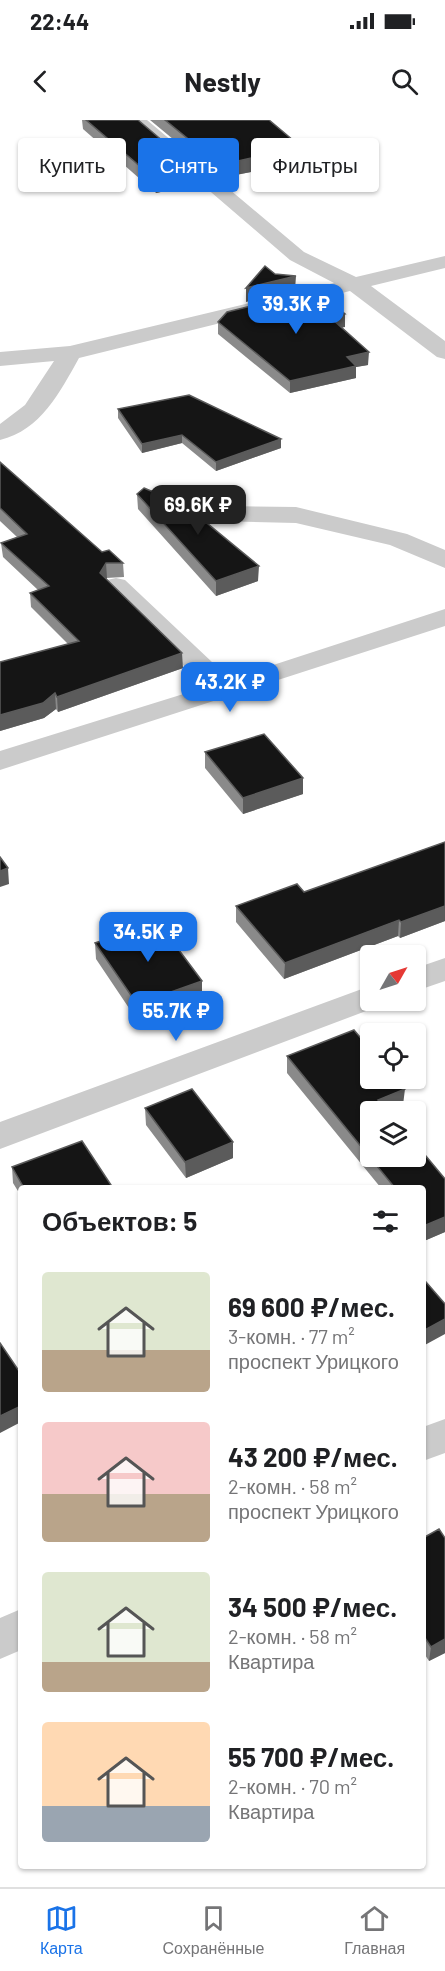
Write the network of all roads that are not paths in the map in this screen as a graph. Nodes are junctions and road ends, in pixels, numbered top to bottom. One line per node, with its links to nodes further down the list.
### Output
1 (136, 120): 3 (street)
2 (445, 262): 3 (street)
3 (355, 285): 4 (street); 5 (street)
4 (445, 352)
5 (70, 353): 6 (street); 7 (street)
6 (0, 359)
7 (0, 433)
8 (156, 498): 9 (street)
9 (445, 560)
10 (116, 586): 12 (street)
11 (445, 617): 12 (street)
12 (225, 690): 13 (street)
13 (0, 760)
14 (445, 969): 15 (street)
15 (426, 976)
16 (360, 1001): 17 (street)
17 (0, 1136)
18 (445, 1436): 19 (street)
19 (426, 1443)
20 (18, 1630): 21 (street)
21 (0, 1639)

